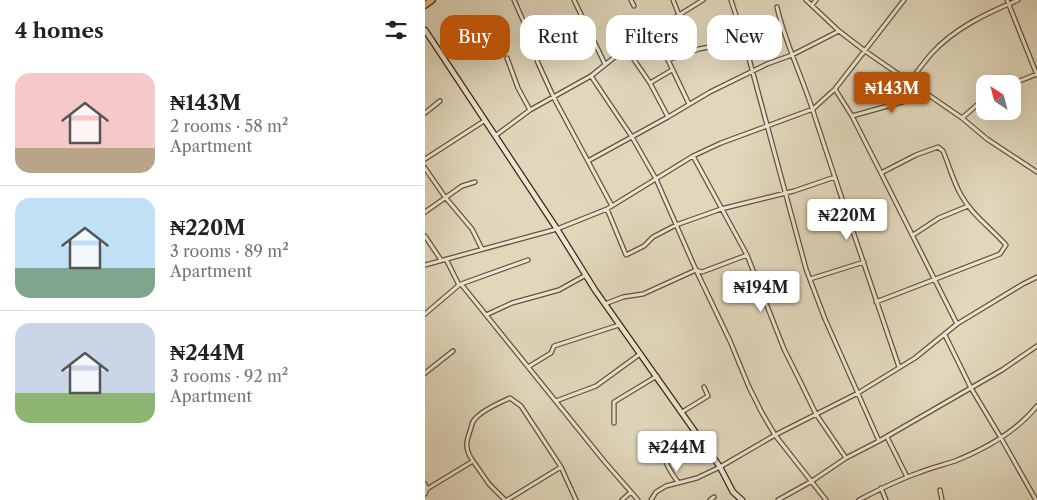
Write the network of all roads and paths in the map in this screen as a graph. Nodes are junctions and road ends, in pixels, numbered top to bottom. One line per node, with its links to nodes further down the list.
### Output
1 (431, 0): 13 (highway)
2 (514, 0): 39 (street)
3 (574, 0): 29 (street)
4 (631, 0): 15 (street)
5 (673, 0): 17 (street)
6 (703, 0): 18 (street)
7 (731, 0): 19 (street)
8 (806, 0): 14 (street)
9 (816, 0): 14 (street)
10 (904, 0): 23 (street)
11 (1018, 0): 12 (street)
12 (1007, 2): 32 (street); 35 (street)
13 (425, 5)
14 (812, 5): 21 (street)
15 (634, 6)
16 (777, 7): 24 (street)
17 (679, 15)
18 (680, 15)
19 (736, 15)
20 (425, 30): 49 (street)
21 (839, 31): 23 (street); 24 (street)
22 (707, 49): 30 (street)
23 (865, 51): 35 (street); 37 (street)
24 (792, 55): 31 (street); 43 (street)
25 (508, 60): 44 (street)
26 (610, 60): 29 (street)
27 (634, 60): 36 (street)
28 (750, 60): 31 (street)
29 (605, 64): 33 (street)
30 (672, 70): 36 (street); 41 (street)
31 (753, 71): 41 (street); 50 (street)
32 (1037, 74): 34 (street)
33 (591, 76): 39 (street); 52 (street)
34 (1021, 80)
35 (910, 81): 38 (street)
36 (650, 83): 47 (street)
37 (835, 89): 43 (street); 46 (street)
38 (927, 94): 46 (street); 48 (street)
39 (554, 98): 44 (street); 55 (street)
40 (440, 101): 45 (street)
41 (689, 104): 47 (street)
42 (976, 106): 48 (street)
43 (813, 108): 50 (street); 59 (street)
44 (530, 110): 51 (street)
45 (425, 113)
46 (851, 116): 57 (street)
47 (668, 118): 52 (street)
48 (962, 118): 58 (street)
49 (484, 121): 51 (street); 54 (street)
50 (768, 126): 53 (street); 62 (street)
51 (495, 137): 70 (street)
52 (632, 137): 55 (street); 60 (street)
53 (693, 156): 60 (street); 66 (street)
54 (425, 159)
55 (588, 161): 64 (street)
56 (425, 168): 63 (street)
57 (881, 172): 65 (street); 71 (street)
58 (1037, 172)
59 (835, 177): 62 (street); 77 (street)
60 (656, 179): 64 (street); 69 (street)
61 (475, 182): 63 (street)
62 (785, 193): 66 (street); 83 (street)
63 (445, 197): 68 (street); 73 (street)
64 (612, 206): 67 (street)
65 (968, 206): 71 (street); 82 (street)
66 (721, 208): 69 (street); 74 (street)
67 (607, 209): 69 (street); 70 (street)
68 (425, 212)
69 (676, 225): 79 (street)
70 (557, 228): 73 (street); 80 (street)
71 (913, 235): 82 (street)
72 (425, 236): 75 (street)
73 (482, 249): 75 (street)
74 (747, 255): 79 (street); 105 (street)
75 (444, 260): 78 (street); 84 (street)
76 (528, 260): 84 (street)
77 (864, 262): 83 (street); 85 (street)
78 (425, 265)
79 (696, 270): 86 (street); 107 (street)
80 (585, 275): 86 (street); 88 (street)
81 (1037, 277): 89 (street)
82 (935, 278): 85 (street); 89 (street)
83 (811, 279): 101 (street)
84 (460, 285): 87 (street); 88 (street)
85 (876, 302): 96 (street)
86 (605, 304): 90 (street)
87 (425, 314)
88 (486, 315): 95 (street)
89 (957, 324): 91 (street)
90 (619, 325): 94 (street); 95 (street)
91 (945, 335): 96 (street); 100 (street)
92 (1037, 346): 100 (street)
93 (453, 351): 97 (street)
94 (640, 354): 98 (street); 102 (street)
95 (528, 367): 102 (street)
96 (899, 367): 101 (street)
97 (425, 373)
98 (657, 376): 104 (street); 106 (street)
99 (704, 387): 104 (street)
100 (971, 388): 108 (street); 109 (street)
101 (858, 394): 105 (street); 110 (street)
102 (556, 402): 123 (street)
103 (1037, 406): 109 (street)
104 (682, 412): 115 (street)
105 (817, 414): 107 (street); 112 (street)
106 (614, 423)
107 (775, 435): 115 (street); 117 (street)
108 (887, 437): 110 (street); 116 (street)
109 (1001, 438): 116 (street); 138 (street)
110 (879, 441): 112 (street)
111 (662, 443): 118 (street)
112 (846, 458): 117 (street)
113 (473, 461): 114 (street); 121 (street); 126 (street)
114 (561, 467): 126 (street); 127 (street)
115 (720, 467): 118 (street); 132 (street)
116 (907, 477): 120 (street)
117 (812, 481): 133 (street); 134 (street)
118 (678, 482): 130 (street)
119 (425, 484): 121 (street)
120 (881, 488): 135 (street); 136 (street)
121 (427, 489): 124 (street)
122 (940, 490): 137 (street)
123 (631, 492): 128 (street); 129 (street)
124 (425, 494)
125 (714, 497): 131 (street)
126 (506, 500)
127 (576, 500)
128 (622, 500)
129 (638, 500)
130 (651, 500)
131 (709, 500)
132 (742, 500)
133 (778, 500)
134 (826, 500)
135 (859, 500)
136 (886, 500)
137 (942, 500)
138 (1035, 500)

